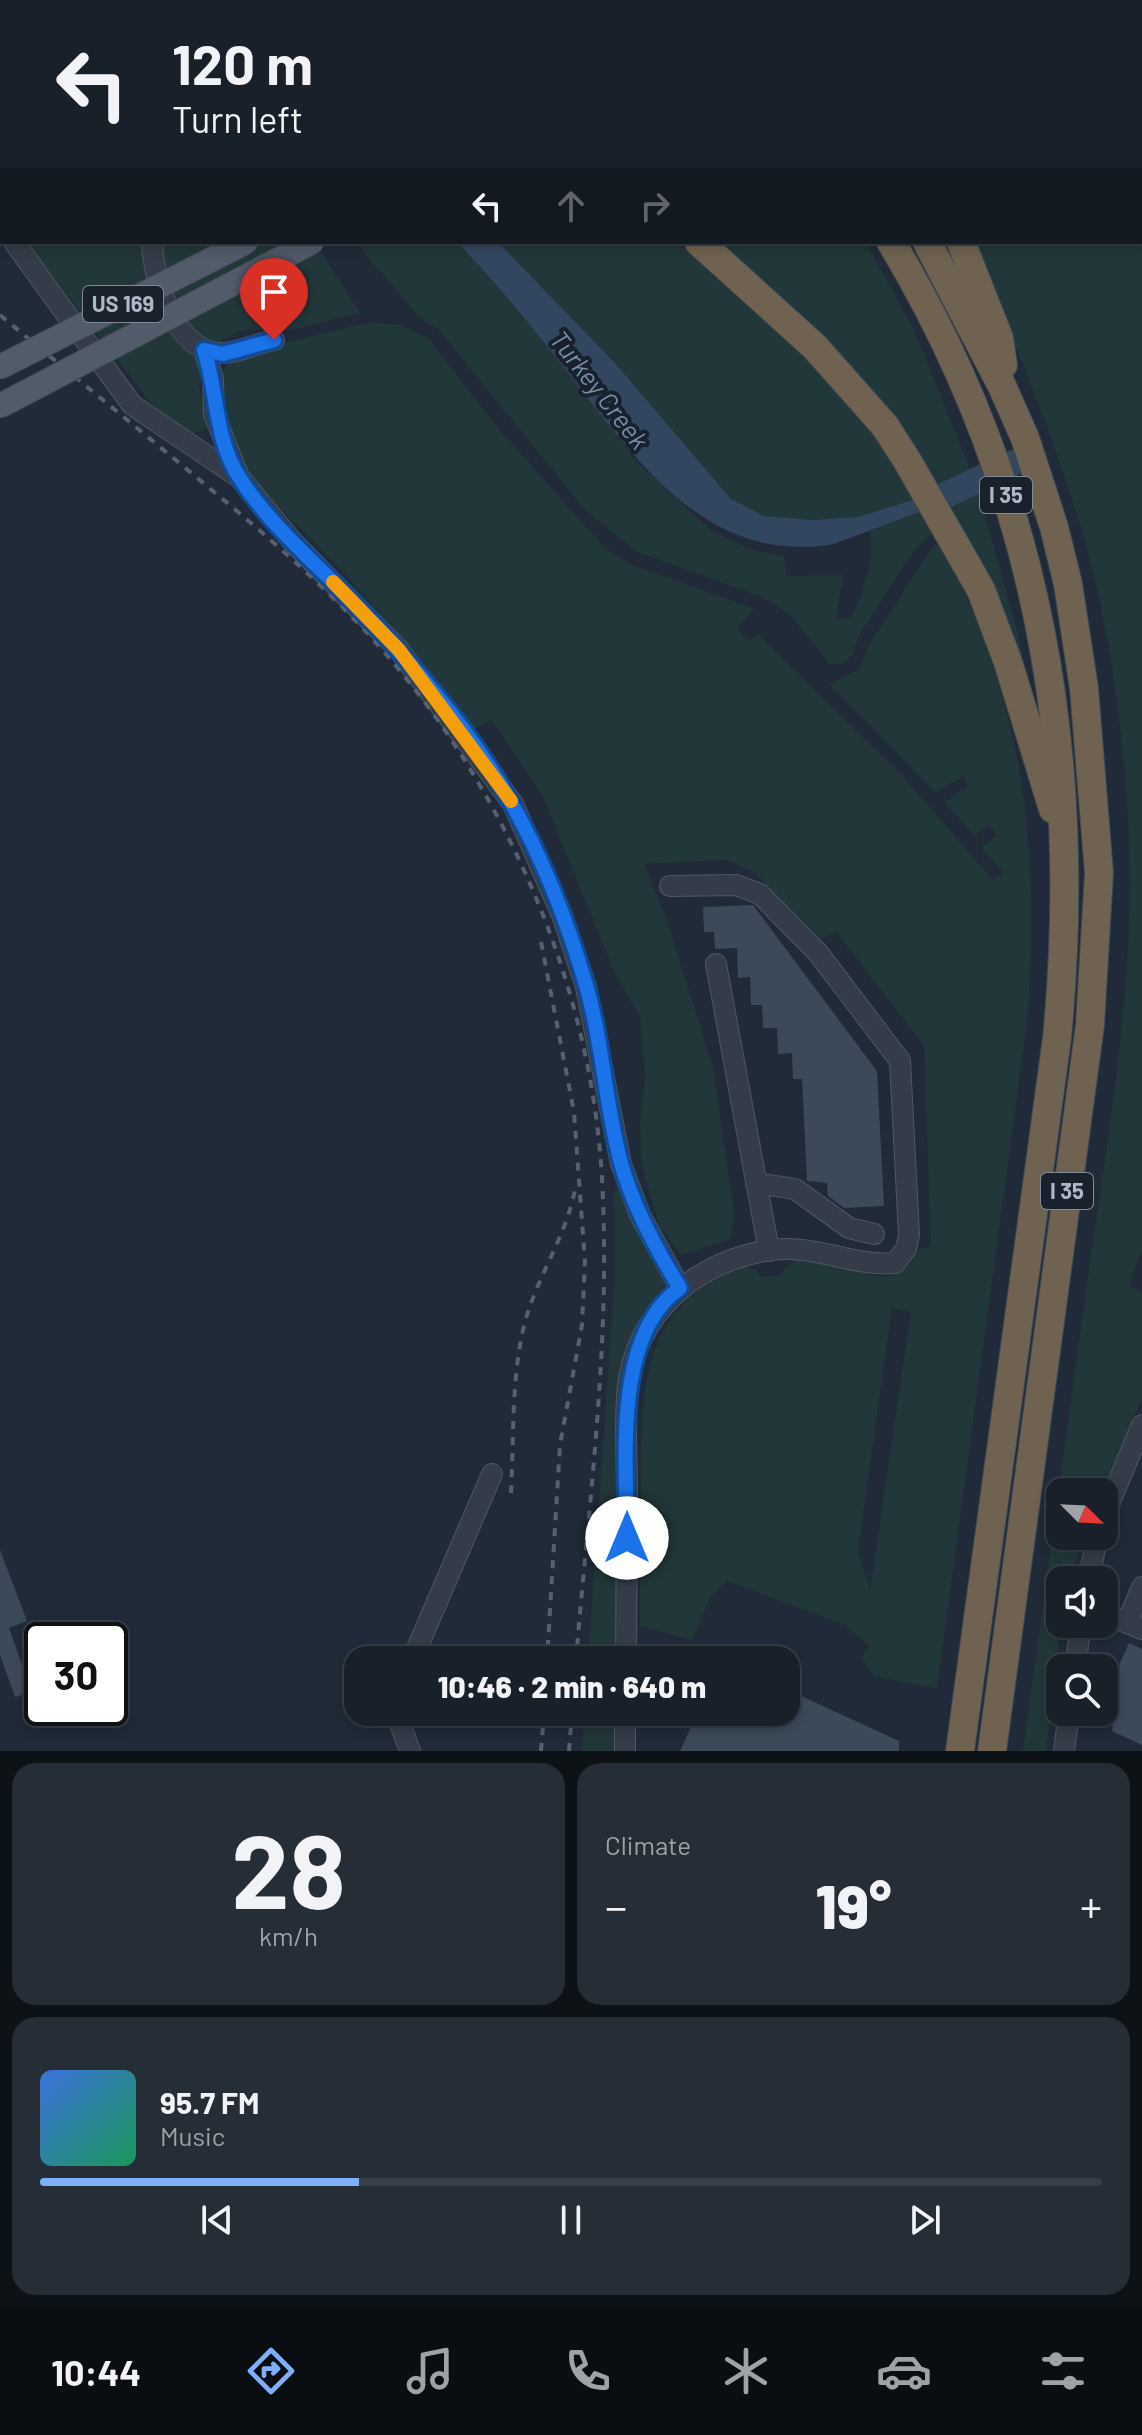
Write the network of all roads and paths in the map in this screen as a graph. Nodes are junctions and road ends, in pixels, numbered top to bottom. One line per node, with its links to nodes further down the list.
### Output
1 (15, 244): 14 (street)
2 (152, 244): 10 (street)
3 (242, 244): 11 (main road, US 169, bridge)
4 (308, 244): 13 (main road, US 169, bridge)
5 (701, 244): 15 (highway)
6 (892, 244): 15 (highway, I 35)
7 (928, 244): 12 (highway, I 35)
8 (962, 244): 12 (highway)
9 (274, 340): 10 (street)
10 (204, 350): 14 (street)
11 (0, 367)
12 (999, 371): 35 (highway, I 35)
13 (0, 406)
14 (239, 477): 21 (street)
15 (1067, 857): 32 (highway, I 35)
16 (670, 886): 20 (street)
17 (716, 964): 18 (street)
18 (756, 1183): 19 (street); 20 (street)
19 (874, 1234)
20 (769, 1251): 21 (street)
21 (680, 1288): 28 (street)
22 (1142, 1425): 24 (street)
23 (492, 1474): 27 (street)
24 (1118, 1482)
25 (1142, 1587): 26 (street)
26 (1134, 1626)
27 (418, 1646)
28 (626, 1646)
29 (401, 1726): 33 (street)
30 (625, 1726): 34 (street)
31 (1067, 1726): 36 (street)
32 (960, 1743)
33 (410, 1751)
34 (625, 1751)
35 (992, 1751)
36 (1064, 1751)

